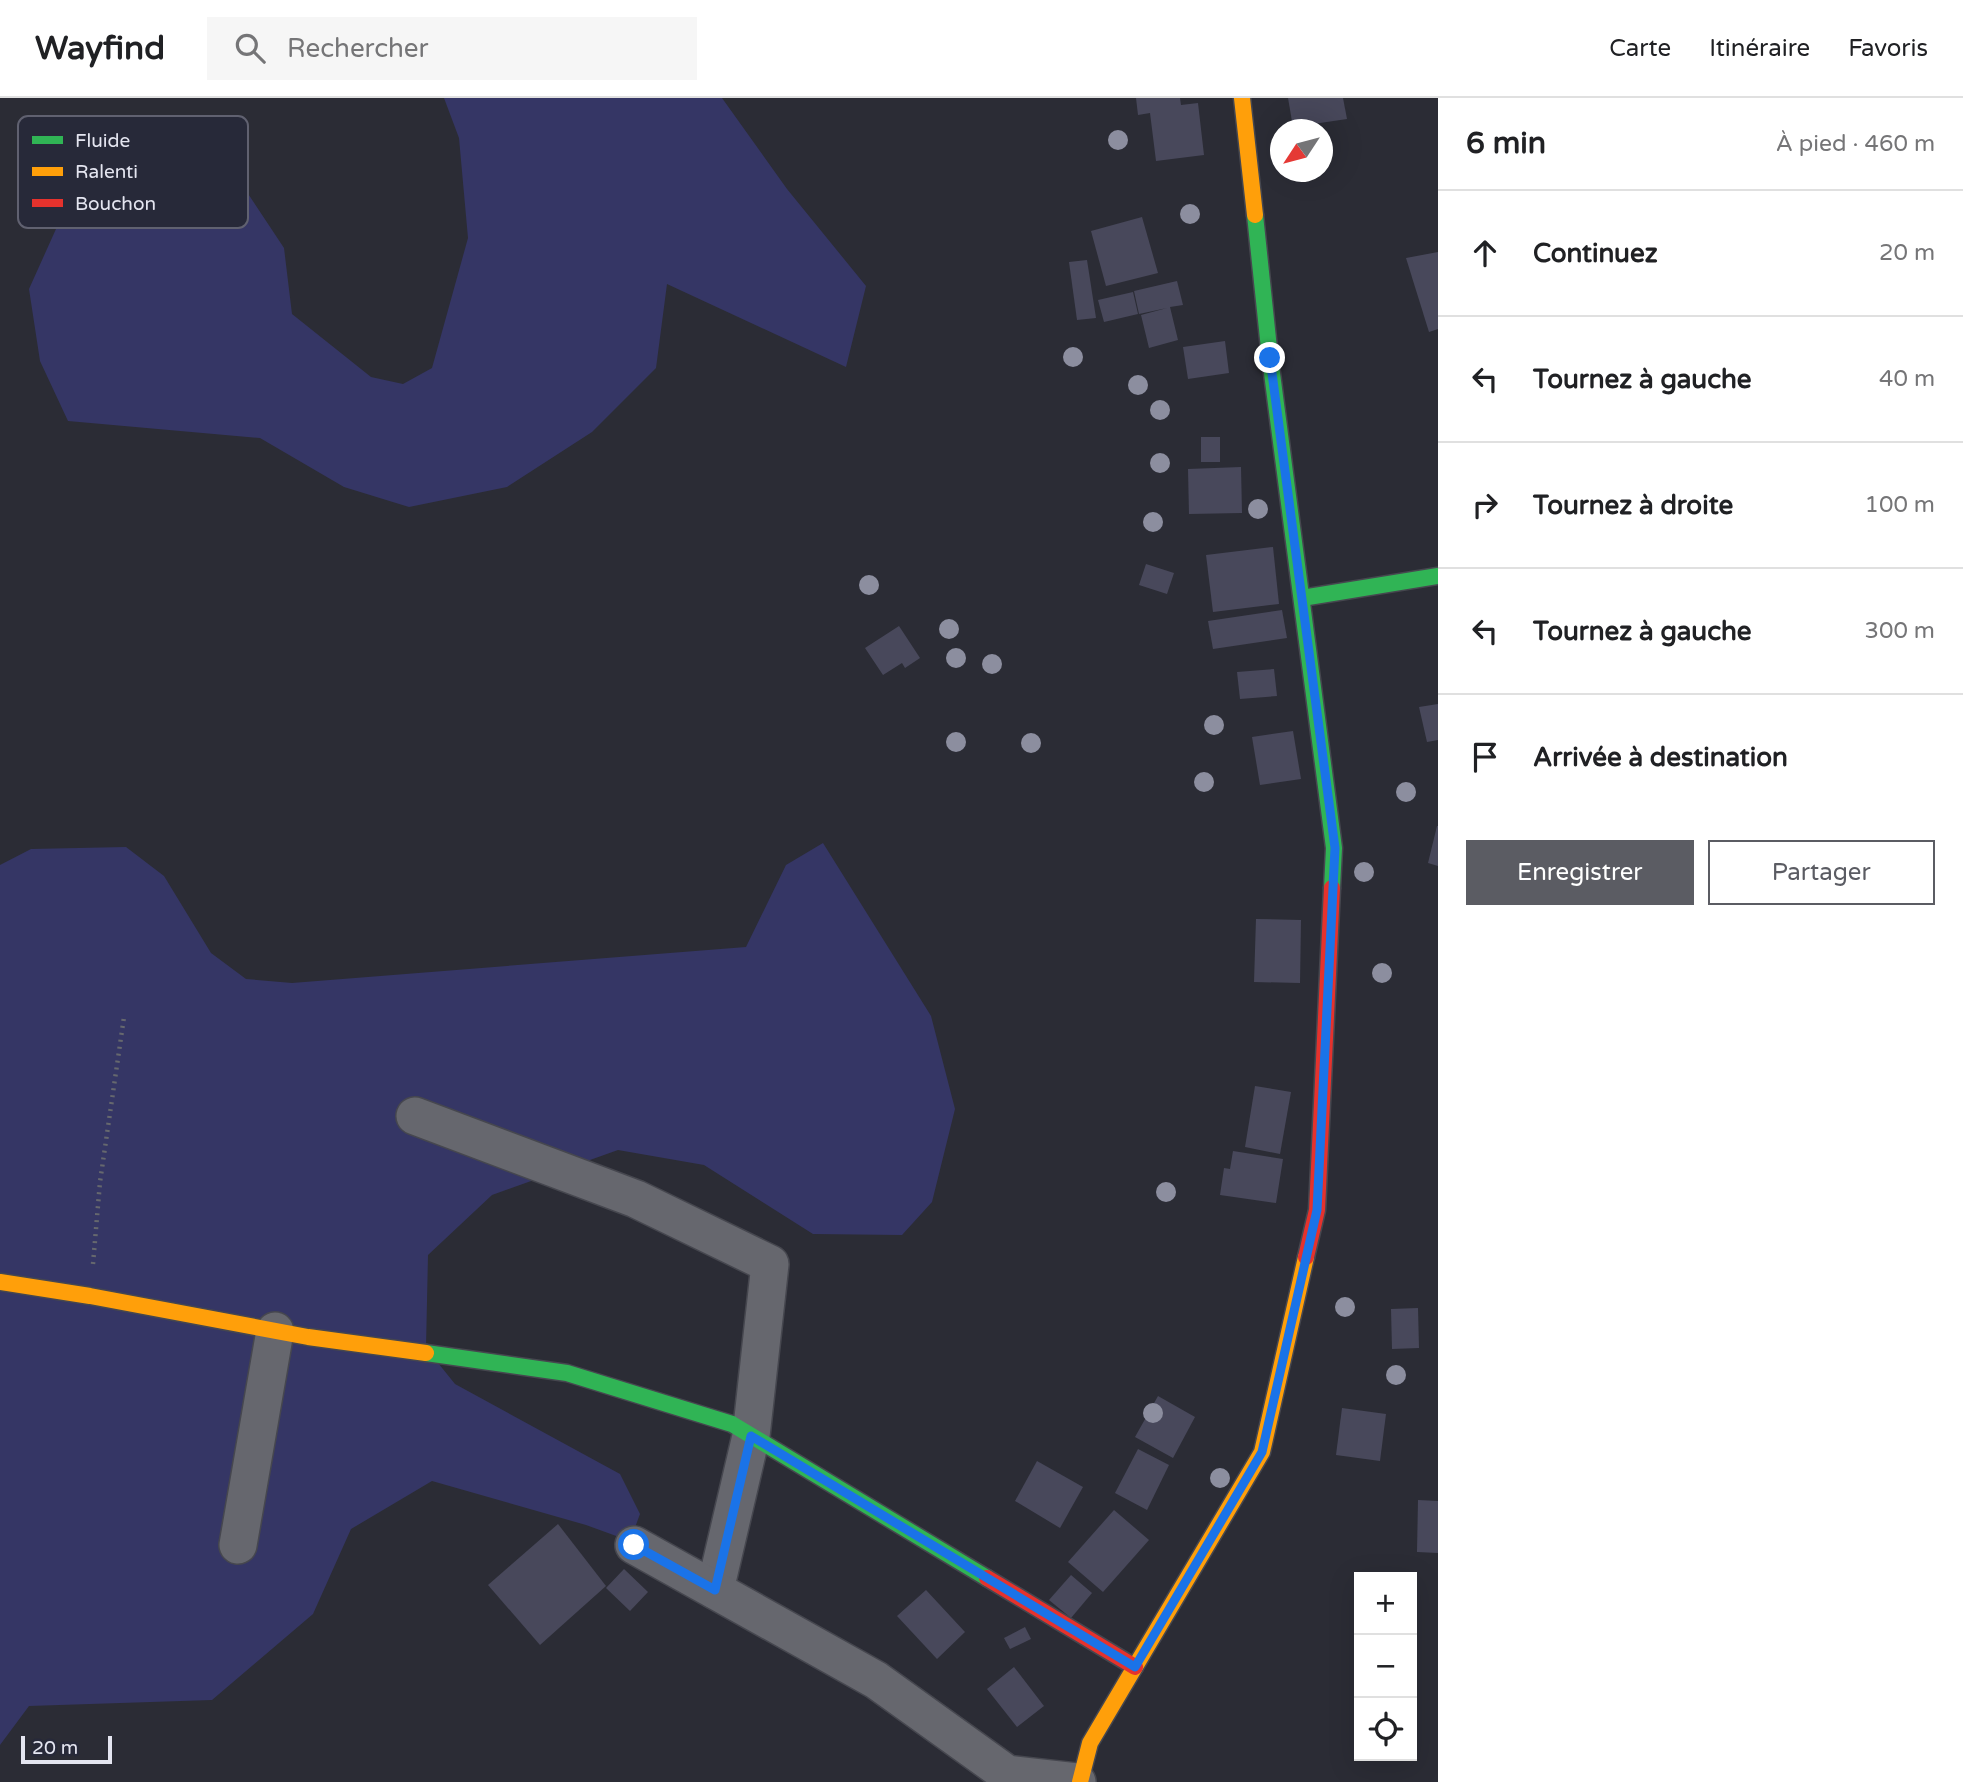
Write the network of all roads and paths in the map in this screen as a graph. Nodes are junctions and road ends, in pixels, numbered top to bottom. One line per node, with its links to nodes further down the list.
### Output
1 (1242, 98): 3 (street)
2 (1438, 576): 3 (street)
3 (1302, 598): 13 (street)
4 (124, 1017): 7 (path)
5 (415, 1116): 9 (street)
6 (0, 1282): 7 (street)
7 (90, 1296): 8 (street)
8 (275, 1331): 9 (street); 10 (street)
9 (751, 1436): 12 (street); 13 (street)
10 (238, 1545)
11 (634, 1545): 12 (street)
12 (715, 1590): 14 (street)
13 (1135, 1667): 14 (street)
14 (1078, 1782)

